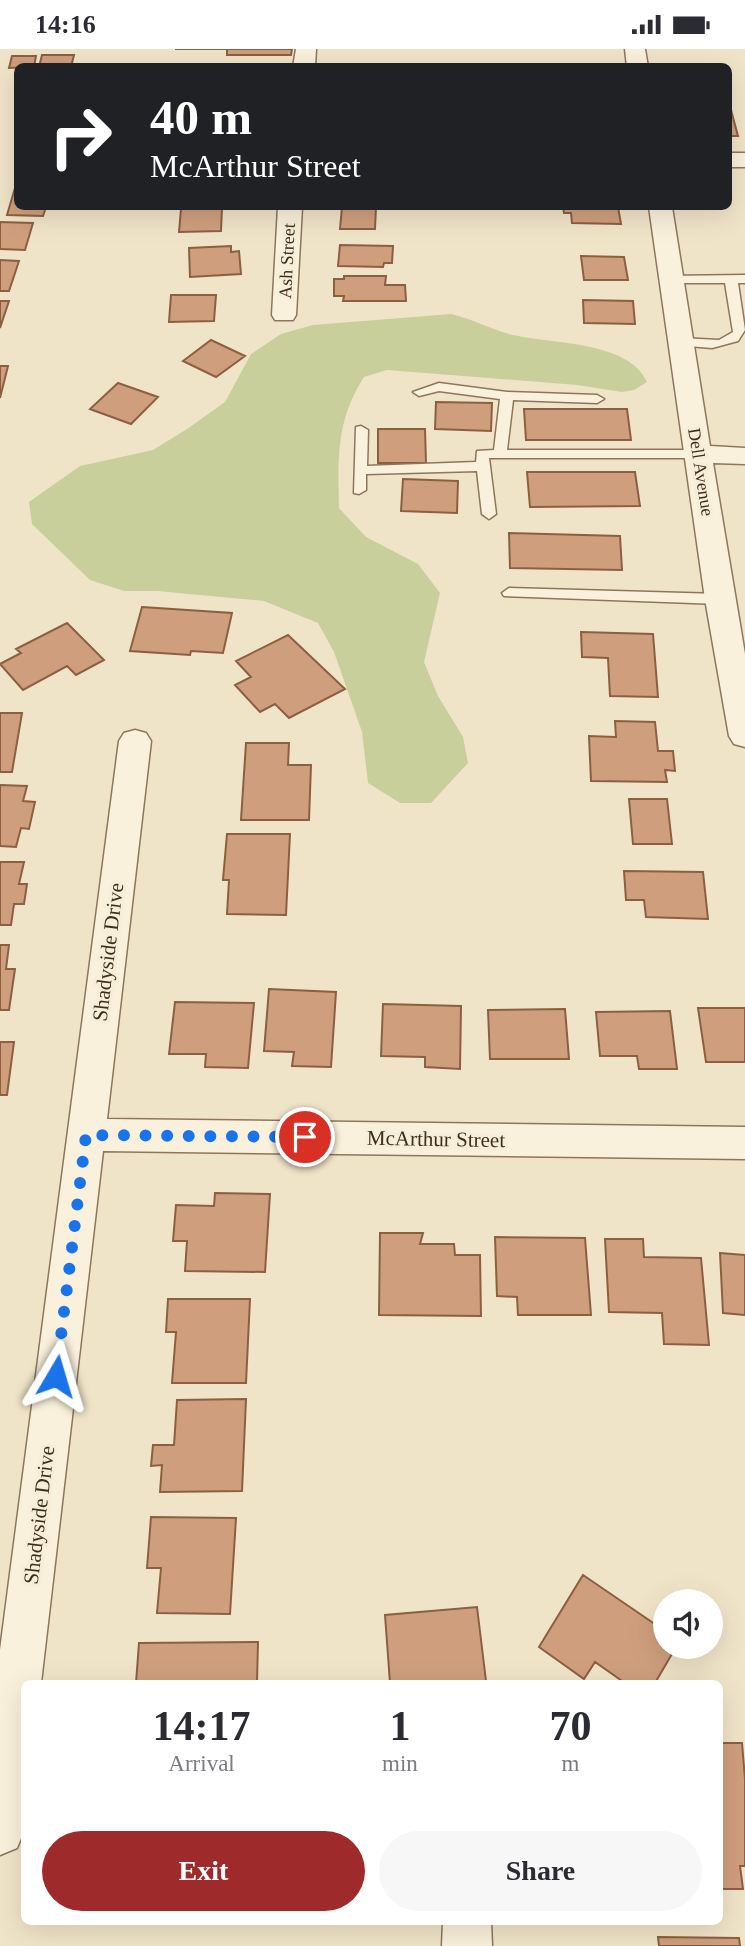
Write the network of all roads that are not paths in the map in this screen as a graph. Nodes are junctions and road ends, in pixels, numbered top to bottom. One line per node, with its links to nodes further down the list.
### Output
1 (290, 210): 6 (street, Ash Street)
2 (660, 210): 3 (street, Dell Avenue)
3 (671, 279): 4 (lane); 7 (street, Dell Avenue)
4 (731, 279): 5 (lane); 7 (lane)
5 (745, 279)
6 (284, 315)
7 (680, 342): 13 (street, Dell Avenue)
8 (419, 392): 9 (lane)
9 (507, 396): 10 (lane); 12 (lane)
10 (597, 399)
11 (361, 430): 16 (lane)
12 (500, 454): 13 (lane); 15 (lane)
13 (698, 454): 14 (street); 20 (street, Dell Avenue)
14 (745, 456)
15 (484, 466): 16 (lane); 18 (lane)
16 (362, 470): 17 (lane)
17 (359, 490)
18 (489, 514)
19 (509, 593): 20 (lane)
20 (720, 599): 21 (street, Dell Avenue)
21 (739, 661): 22 (street, Dell Avenue)
22 (745, 736)
23 (135, 741): 24 (street, Shadyside Drive)
24 (86, 1135): 25 (street, McArthur Street); 26 (street, Shadyside Drive)
25 (745, 1143)
26 (0, 1833): 27 (street, Shadyside Drive)
27 (21, 1833)
28 (467, 1925): 29 (street)
29 (467, 1946)

